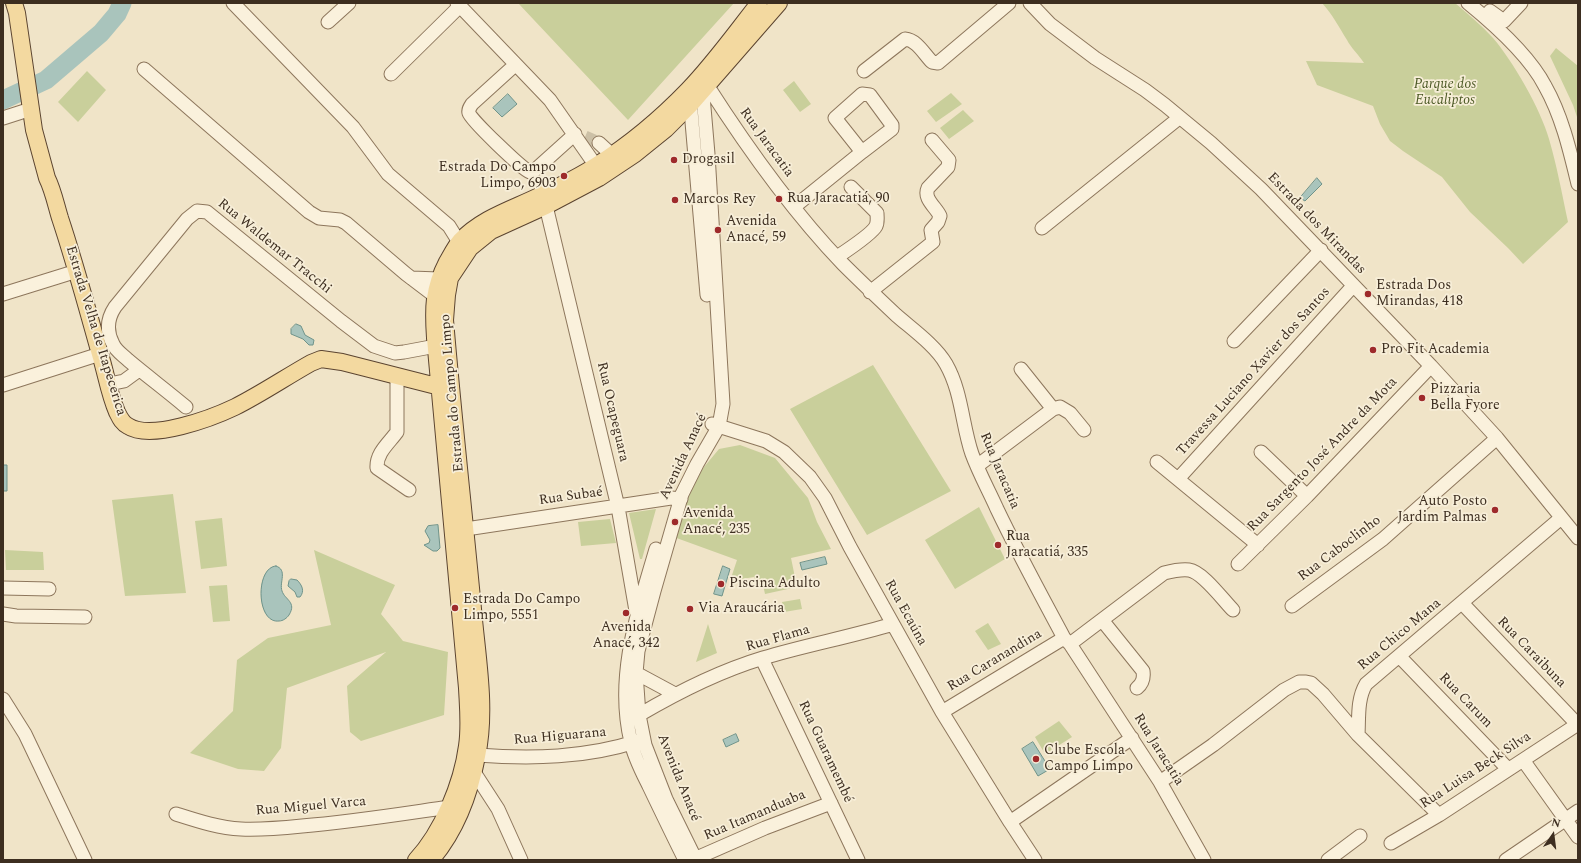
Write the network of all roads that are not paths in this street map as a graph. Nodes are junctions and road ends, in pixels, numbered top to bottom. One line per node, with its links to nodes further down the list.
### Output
1 (14, 3): 18 (main road, Estrada Velha de Itapecerica)
2 (233, 3): 32 (street)
3 (349, 3): 12 (street)
4 (759, 3): 17 (main road, Estrada do Campo Limpo)
5 (779, 3): 17 (main road, Estrada do Campo Limpo)
6 (1009, 3): 15 (street)
7 (1030, 3): 20 (street, Estrada dos Mirandas)
8 (1468, 3): 27 (street)
9 (1480, 3): 10 (street)
10 (1521, 3)
11 (458, 5): 13 (street); 16 (street)
12 (328, 22)
13 (515, 65): 21 (street); 21 (street)
14 (144, 69): 36 (street)
15 (864, 72)
16 (391, 74)
17 (698, 89): 25 (main road, Estrada do Campo Limpo); 29 (main road, Estrada do Campo Limpo); 30 (street, Rua Jaracatia); 50 (street, Avenida Anacé); 50 (street, Avenida Anacé)
18 (30, 104): 19 (street); 35 (main road, Estrada Velha de Itapecerica)
19 (3, 118)
20 (1179, 118): 31 (street); 33 (street, Estrada dos Mirandas)
21 (580, 136): 26 (street)
22 (932, 140): 39 (street)
23 (599, 143): 25 (street)
24 (862, 152): 24 (street); 30 (street)
25 (612, 155): 26 (main road, Estrada do Campo Limpo)
26 (596, 166): 32 (main road, Estrada do Campo Limpo)
27 (1578, 184)
28 (851, 187): 34 (street)
29 (546, 206): 52 (main road, Estrada do Campo Limpo); 65 (street, Rua Ocapeguara)
30 (794, 207): 34 (street, Rua Jaracatia)
31 (1042, 228)
32 (465, 237): 37 (main road, Estrada do Campo Limpo)
33 (1320, 250): 38 (street, Estrada dos Mirandas); 42 (street)
34 (837, 257): 39 (street, Rua Jaracatia)
35 (77, 271): 40 (street); 44 (main road, Estrada Velha de Itapecerica)
36 (411, 278): 37 (street); 41 (street)
37 (439, 279): 41 (main road, Estrada do Campo Limpo)
38 (1353, 286): 45 (street, Estrada dos Mirandas); 61 (street, Travessa Luciano Xavier dos Santos)
39 (870, 292): 60 (street, Rua Jaracatia)
40 (3, 294)
41 (435, 296): 43 (main road, Estrada do Campo Limpo)
42 (1234, 341)
43 (436, 346): 47 (street, Rua Waldemar Tracchi); 52 (main road, Estrada do Campo Limpo)
44 (100, 354): 49 (main road, Estrada Velha de Itapecerica); 51 (street)
45 (1431, 366): 57 (street, Estrada dos Mirandas); 63 (street, Rua Sargento José Andre da Mota)
46 (1021, 369): 54 (street)
47 (139, 370): 49 (street); 53 (street, Rua Waldemar Tracchi)
48 (397, 376): 49 (main road, Estrada Velha de Itapecerica); 52 (main road, Estrada Velha de Itapecerica); 62 (street)
49 (108, 384)
50 (717, 384): 55 (street, Avenida Anacé)
51 (3, 385)
52 (445, 389): 67 (main road, Estrada do Campo Limpo); 100 (main road, Estrada do Campo Limpo)
53 (186, 407)
54 (1053, 409): 56 (street); 60 (street)
55 (716, 425): 64 (street, Avenida Anacé); 80 (street, Rua Ecaúna)
56 (1084, 430)
57 (1497, 438): 66 (street, Estrada dos Mirandas); 74 (street, Rua Caboclinho)
58 (1261, 452): 63 (street)
59 (1157, 462): 61 (street)
60 (977, 466): 81 (street, Rua Jaracatia)
61 (1178, 479): 69 (street)
62 (409, 490)
63 (1307, 496): 69 (street, Rua Sargento José Andre da Mota)
64 (676, 499): 65 (street, Rua Subaé); 78 (street, Avenida Anacé)
65 (618, 507): 67 (street, Rua Subaé); 78 (street, Rua Ocapeguara)
66 (1561, 518): 68 (street, Estrada dos Mirandas); 73 (street, Rua Chico Mana)
67 (466, 529): 94 (main road, Estrada do Campo Limpo)
68 (1578, 538)
69 (1258, 545): 70 (street, Rua Sargento José Andre da Mota)
70 (1238, 564)
71 (3, 588): 72 (street)
72 (49, 588)
73 (1462, 603): 82 (street, Rua Chico Mana); 90 (street, Rua Caraibuna)
74 (1292, 606)
75 (1233, 610): 79 (street, Rua Caranandina)
76 (3, 614): 77 (street)
77 (84, 617)
78 (641, 618): 84 (street, Avenida Anacé); 93 (street, Avenida Anacé)
79 (1102, 620): 81 (street, Rua Caranandina); 85 (street)
80 (893, 624): 83 (street, Rua Flama); 88 (street, Rua Ecaúna)
81 (1067, 641): 88 (street, Rua Caranandina); 92 (street, Rua Jaracatia)
82 (1398, 656): 91 (street, Rua Chico Mana); 96 (street, Rua Carum)
83 (762, 659): 86 (street, Rua Flama); 99 (street, Rua Guaramembé)
84 (636, 673): 86 (street); 89 (street, Avenida Anacé)
85 (1137, 688)
86 (675, 694): 89 (street, Rua Flama)
87 (3, 699): 109 (street)
88 (942, 712): 105 (street, Rua Ecaúna)
89 (639, 715): 93 (street, Avenida Anacé)
90 (1578, 724): 95 (street, Rua Luisa Beck Silva)
91 (1358, 735): 98 (street); 103 (street)
92 (1132, 738): 98 (street, Rua Jaracatia); 105 (street)
93 (637, 741): 94 (street, Rua Higuarana); 113 (street, Avenida Anacé)
94 (478, 755): 97 (main road, Estrada do Campo Limpo)
95 (1523, 760): 96 (street, Rua Luisa Beck Silva); 104 (street)
96 (1508, 769): 103 (street, Rua Luisa Beck Silva)
97 (474, 772): 111 (main road, Estrada do Campo Limpo); 112 (street)
98 (1160, 782): 116 (street, Rua Jaracatia)
99 (831, 803): 113 (street, Rua Itamanduaba); 114 (street, Rua Guaramembé)
100 (450, 807): 102 (street, Rua Miguel Varca); 110 (main road, Estrada do Campo Limpo)
101 (1578, 811): 104 (street)
102 (176, 814)
103 (1438, 815): 108 (street, Rua Luisa Beck Silva)
104 (1567, 819): 107 (street); 118 (street)
105 (1010, 822): 115 (street, Rua Ecaúna)
106 (1360, 836): 117 (street)
107 (1578, 836)
108 (1391, 843)
109 (85, 860)
110 (416, 860)
111 (431, 860)
112 (521, 860)
113 (692, 860)
114 (858, 860)
115 (1035, 860)
116 (1204, 860)
117 (1328, 860)
118 (1506, 860)

